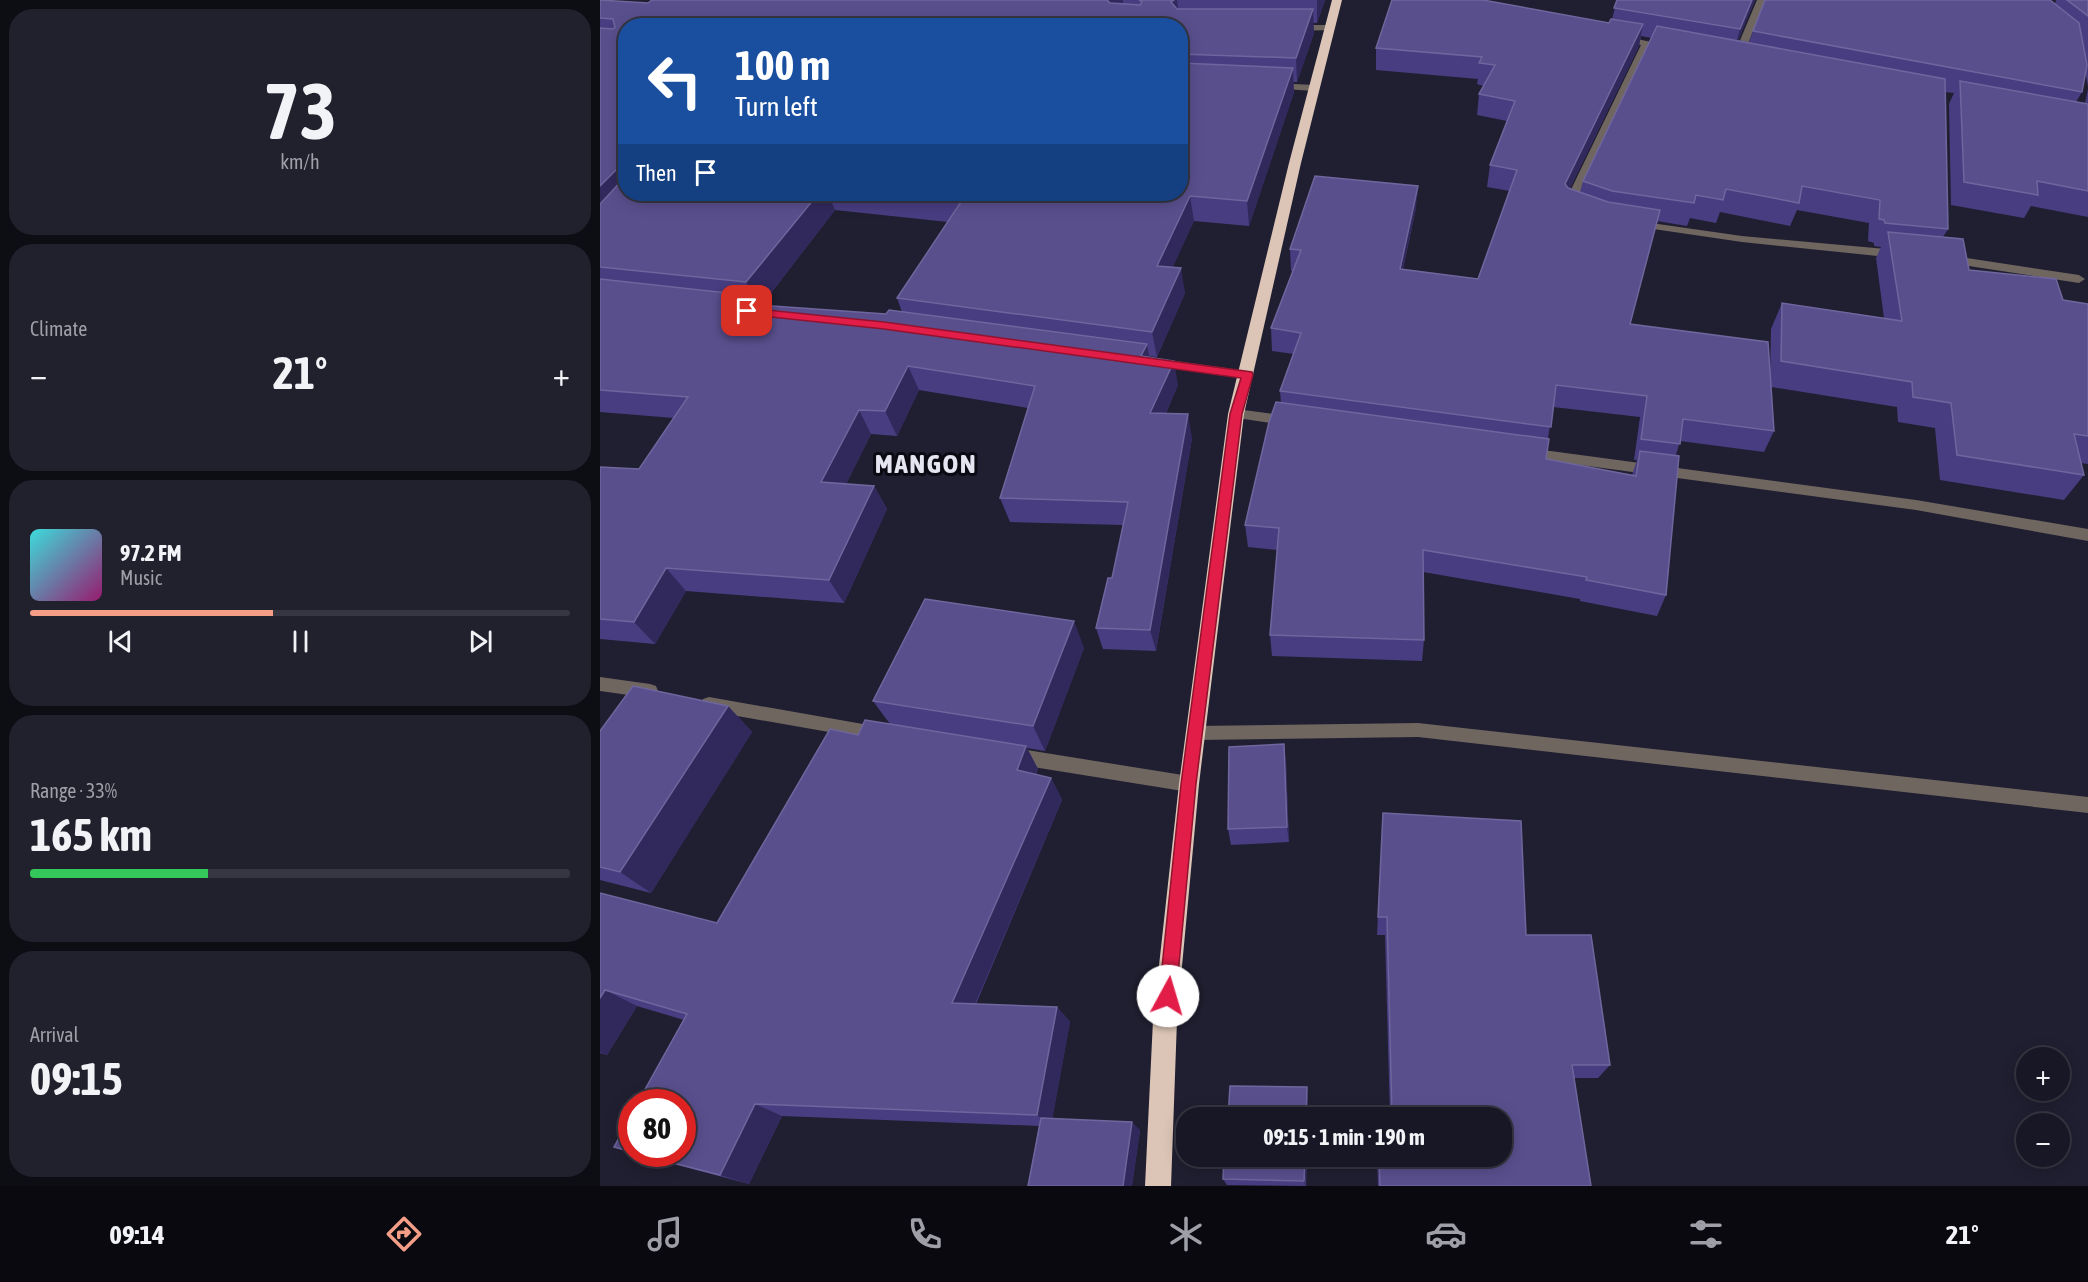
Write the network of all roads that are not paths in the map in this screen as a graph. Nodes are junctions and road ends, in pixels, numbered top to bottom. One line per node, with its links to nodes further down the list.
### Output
1 (1337, 0): 4 (highway)
2 (1761, 0): 9 (street)
3 (1287, 28): 4 (street)
4 (1329, 28): 12 (highway)
5 (1613, 37): 6 (street)
6 (1647, 43): 7 (street); 13 (street)
7 (1681, 48)
8 (1726, 55): 9 (street)
9 (1738, 57): 10 (street)
10 (1749, 59)
11 (1258, 86): 12 (street)
12 (1314, 88): 19 (highway)
13 (1586, 212)
14 (1624, 222): 16 (street)
15 (1940, 254): 17 (street)
16 (1910, 255)
17 (2079, 279)
18 (1142, 360): 19 (street)
19 (1247, 375): 20 (highway)
20 (1236, 414): 21 (street); 27 (highway)
21 (1307, 423)
22 (1518, 452): 23 (street)
23 (2088, 535)
24 (600, 684): 25 (street)
25 (667, 695)
26 (690, 700): 28 (street)
27 (1196, 733): 30 (highway); 31 (street)
28 (894, 736)
29 (996, 753): 30 (street)
30 (1189, 784): 32 (highway)
31 (2088, 805)
32 (1158, 1186)

